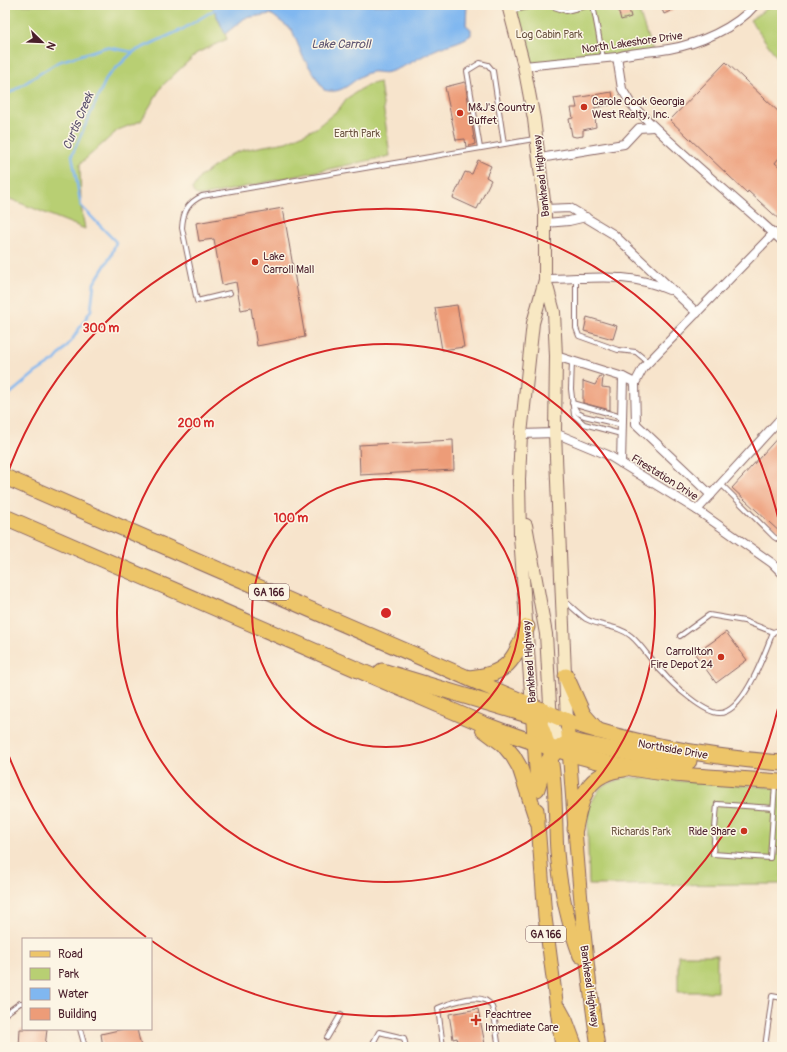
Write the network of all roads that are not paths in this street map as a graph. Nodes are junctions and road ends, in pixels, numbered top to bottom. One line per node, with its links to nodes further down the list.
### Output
1 (536, 5): 5 (lane)
2 (548, 5): 3 (lane)
3 (591, 5): 7 (lane)
4 (755, 5): 6 (street, North Lakeshore Drive)
5 (509, 8): 8 (main road, Bankhead Highway)
6 (617, 57): 7 (street, North Lakeshore Drive); 9 (street)
7 (603, 59): 8 (street, North Lakeshore Drive)
8 (524, 66): 10 (main road, Bankhead Highway)
9 (653, 127): 13 (street); 17 (street)
10 (537, 138): 11 (lane); 13 (main road, Bankhead Highway)
11 (504, 144): 12 (lane); 12 (lane)
12 (480, 148): 21 (lane)
13 (540, 158): 14 (main road, Bankhead Highway)
14 (545, 209): 15 (street); 16 (main road, Bankhead Highway)
15 (586, 217): 16 (street); 22 (street)
16 (546, 223): 19 (main road, Bankhead Highway)
17 (774, 233): 18 (street); 23 (street)
18 (782, 241)
19 (545, 278): 20 (street); 24 (main road, Bankhead Highway); 33 (main road, Bankhead Highway)
20 (576, 279): 22 (street); 26 (lane)
21 (230, 293)
22 (676, 293): 23 (street)
23 (696, 313): 26 (street)
24 (556, 356): 25 (street); 32 (main road, Bankhead Highway)
25 (572, 361): 27 (street); 29 (lane)
26 (648, 362): 28 (street)
27 (623, 377): 28 (street); 31 (street)
28 (635, 383): 39 (street)
29 (572, 403): 31 (lane); 31 (lane); 34 (lane)
30 (782, 417): 37 (street)
31 (622, 421): 34 (street)
32 (555, 433): 33 (street, Firestation Drive); 35 (street, Firestation Drive); 44 (main road, Bankhead Highway)
33 (521, 434): 38 (main road, Bankhead Highway)
34 (621, 434): 35 (street)
35 (621, 463): 40 (street, Firestation Drive)
36 (5, 477): 51 (highway, GA 166)
37 (720, 484): 39 (street); 42 (lane)
38 (519, 493): 45 (main road, Bankhead Highway); 52 (main road)
39 (711, 495): 40 (street)
40 (697, 510): 43 (street, Firestation Drive)
41 (5, 517): 49 (highway, GA 166)
42 (782, 542)
43 (782, 573)
44 (562, 598): 47 (lane); 50 (main road, Bankhead Highway)
45 (527, 627): 51 (highway); 52 (main road, Bankhead Highway)
46 (782, 629): 47 (lane)
47 (773, 632): 48 (lane)
48 (680, 636)
49 (300, 645): 52 (highway); 53 (highway, GA 166)
50 (566, 676): 54 (main road, Bankhead Highway); 55 (highway)
51 (468, 678): 52 (highway, GA 166)
52 (541, 716): 54 (highway, Northside Drive); 56 (main road, Bankhead Highway); 56 (main road)
53 (470, 718): 56 (highway); 63 (highway, GA 166)
54 (567, 721): 55 (highway, Northside Drive); 56 (main road, Bankhead Highway)
55 (598, 732): 57 (highway, Northside Drive)
56 (556, 748): 57 (highway); 59 (highway, Northside Drive); 61 (main road, Bankhead Highway); 61 (highway); 64 (main road, Bankhead Highway); 65 (main road)
57 (752, 761): 58 (highway, Northside Drive)
58 (782, 763)
59 (632, 768): 60 (highway, Northside Drive); 64 (highway)
60 (779, 782): 62 (lane)
61 (537, 789): 63 (main road, Bankhead Highway)
62 (773, 808): 62 (lane)
63 (537, 820): 67 (main road, Bankhead Highway / GA 166)
64 (575, 829): 65 (main road, Bankhead Highway)
65 (587, 974): 80 (main road, Bankhead Highway)
66 (782, 998): 81 (lane)
67 (555, 1000): 78 (main road, Bankhead Highway / GA 166); 79 (main road)
68 (22, 1003): 69 (lane)
69 (5, 1014)
70 (341, 1014): 72 (lane)
71 (80, 1030): 73 (lane)
72 (327, 1038)
73 (85, 1047)
74 (371, 1047): 75 (lane)
75 (406, 1047)
76 (444, 1047): 77 (lane)
77 (499, 1047)
78 (562, 1047)
79 (576, 1047)
80 (598, 1047)
81 (765, 1047)

